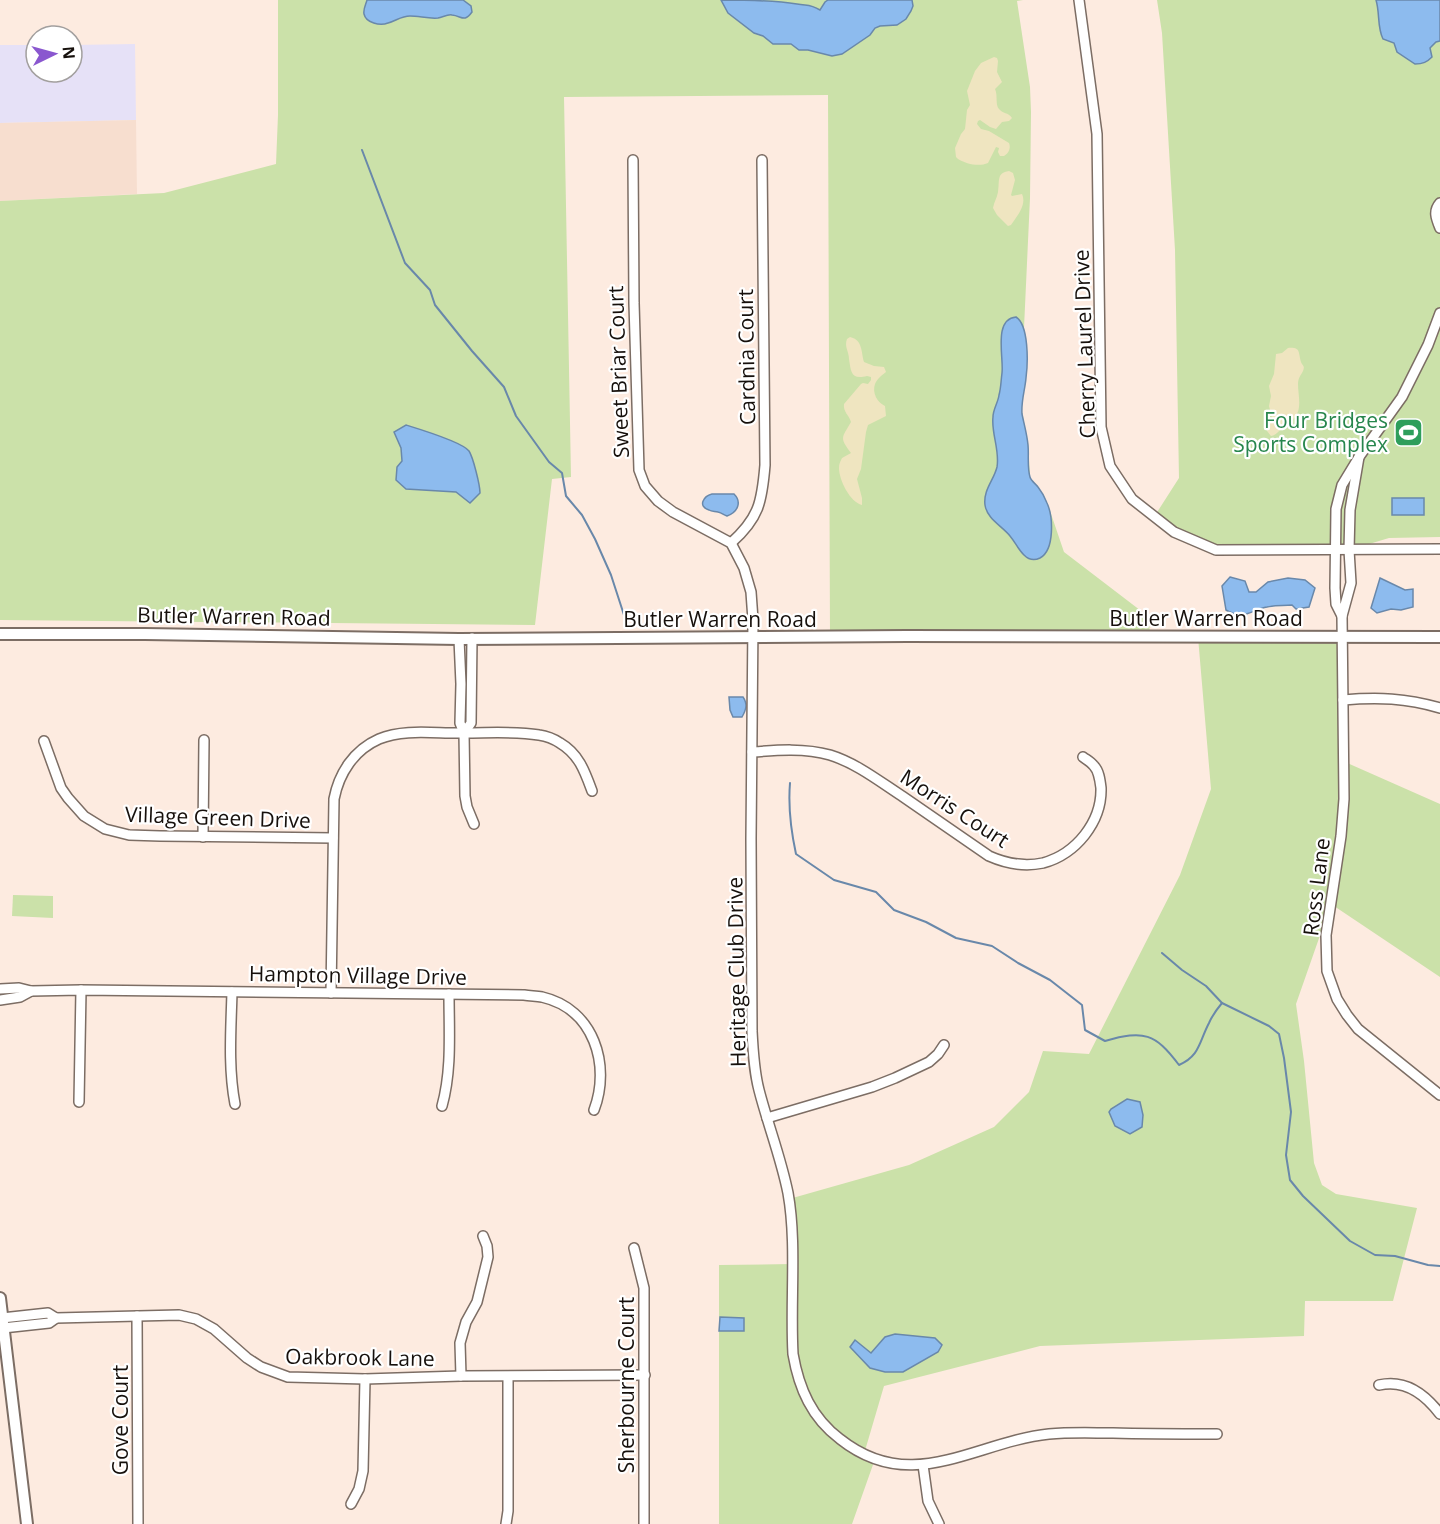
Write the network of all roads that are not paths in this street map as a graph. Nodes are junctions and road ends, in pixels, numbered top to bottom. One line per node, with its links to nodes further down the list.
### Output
1 (1079, 0): 9 (street, Cherry Laurel Drive)
2 (633, 160): 8 (street, Sweet Briar Court)
3 (762, 160): 8 (street, Cardnia Court)
4 (1440, 203): 5 (street)
5 (1440, 228)
6 (1440, 314): 7 (street)
7 (1359, 457): 9 (street); 10 (street)
8 (731, 543): 17 (street)
9 (1335, 550): 10 (street, Cherry Laurel Drive); 12 (street)
10 (1349, 550): 11 (street, Cherry Laurel Drive); 12 (street)
11 (1439, 550)
12 (1342, 616): 14 (street, Ross Lane)
13 (0, 634): 18 (main road, Butler Warren Road)
14 (1343, 637): 15 (main road, Butler Warren Road); 17 (main road, Butler Warren Road); 19 (street, Ross Lane)
15 (1440, 637)
16 (472, 638): 17 (main road, Butler Warren Road); 18 (main road, Butler Warren Road); 21 (street)
17 (753, 638): 24 (street, Heritage Club Drive)
18 (459, 639): 21 (street)
19 (1343, 700): 20 (street); 38 (street, Ross Lane)
20 (1440, 708)
21 (464, 734): 26 (street); 27 (street); 29 (street)
22 (204, 740): 28 (street)
23 (44, 741): 28 (street, Village Green Drive)
24 (752, 752): 25 (street, Morris Court); 43 (street, Heritage Club Drive)
25 (1083, 757)
26 (592, 791)
27 (474, 824)
28 (203, 837): 29 (street, Village Green Drive)
29 (333, 838): 34 (street)
30 (0, 989): 32 (street, Hampton Village Drive)
31 (81, 990): 32 (street, Hampton Village Drive); 33 (street, Hampton Village Drive); 39 (street)
32 (31, 991): 36 (street, Hampton Village Drive)
33 (232, 992): 34 (street, Hampton Village Drive); 40 (street)
34 (332, 993): 35 (street, Hampton Village Drive)
35 (449, 994): 41 (street); 42 (street, Hampton Village Drive)
36 (0, 1000)
37 (944, 1045): 43 (street)
38 (1440, 1095)
39 (79, 1102)
40 (235, 1104)
41 (442, 1107)
42 (594, 1110)
43 (767, 1118): 56 (street, Heritage Club Drive)
44 (483, 1236): 50 (street)
45 (634, 1248): 49 (street, Sherbourne Court)
46 (0, 1298): 48 (main road)
47 (137, 1316): 48 (street, Oakbrook Lane); 52 (street, Oakbrook Lane); 59 (street, Gove Court)
48 (3, 1323): 58 (main road)
49 (645, 1375): 51 (street, Oakbrook Lane); 61 (street, Sherbourne Court)
50 (461, 1376): 51 (street, Oakbrook Lane); 52 (street, Oakbrook Lane)
51 (508, 1377): 60 (street)
52 (365, 1379): 57 (street)
53 (1379, 1385): 54 (street)
54 (1440, 1414)
55 (1217, 1434): 56 (street, Heritage Club Drive)
56 (923, 1465): 62 (street)
57 (351, 1504)
58 (27, 1524)
59 (138, 1524)
60 (506, 1524)
61 (644, 1524)
62 (939, 1524)

